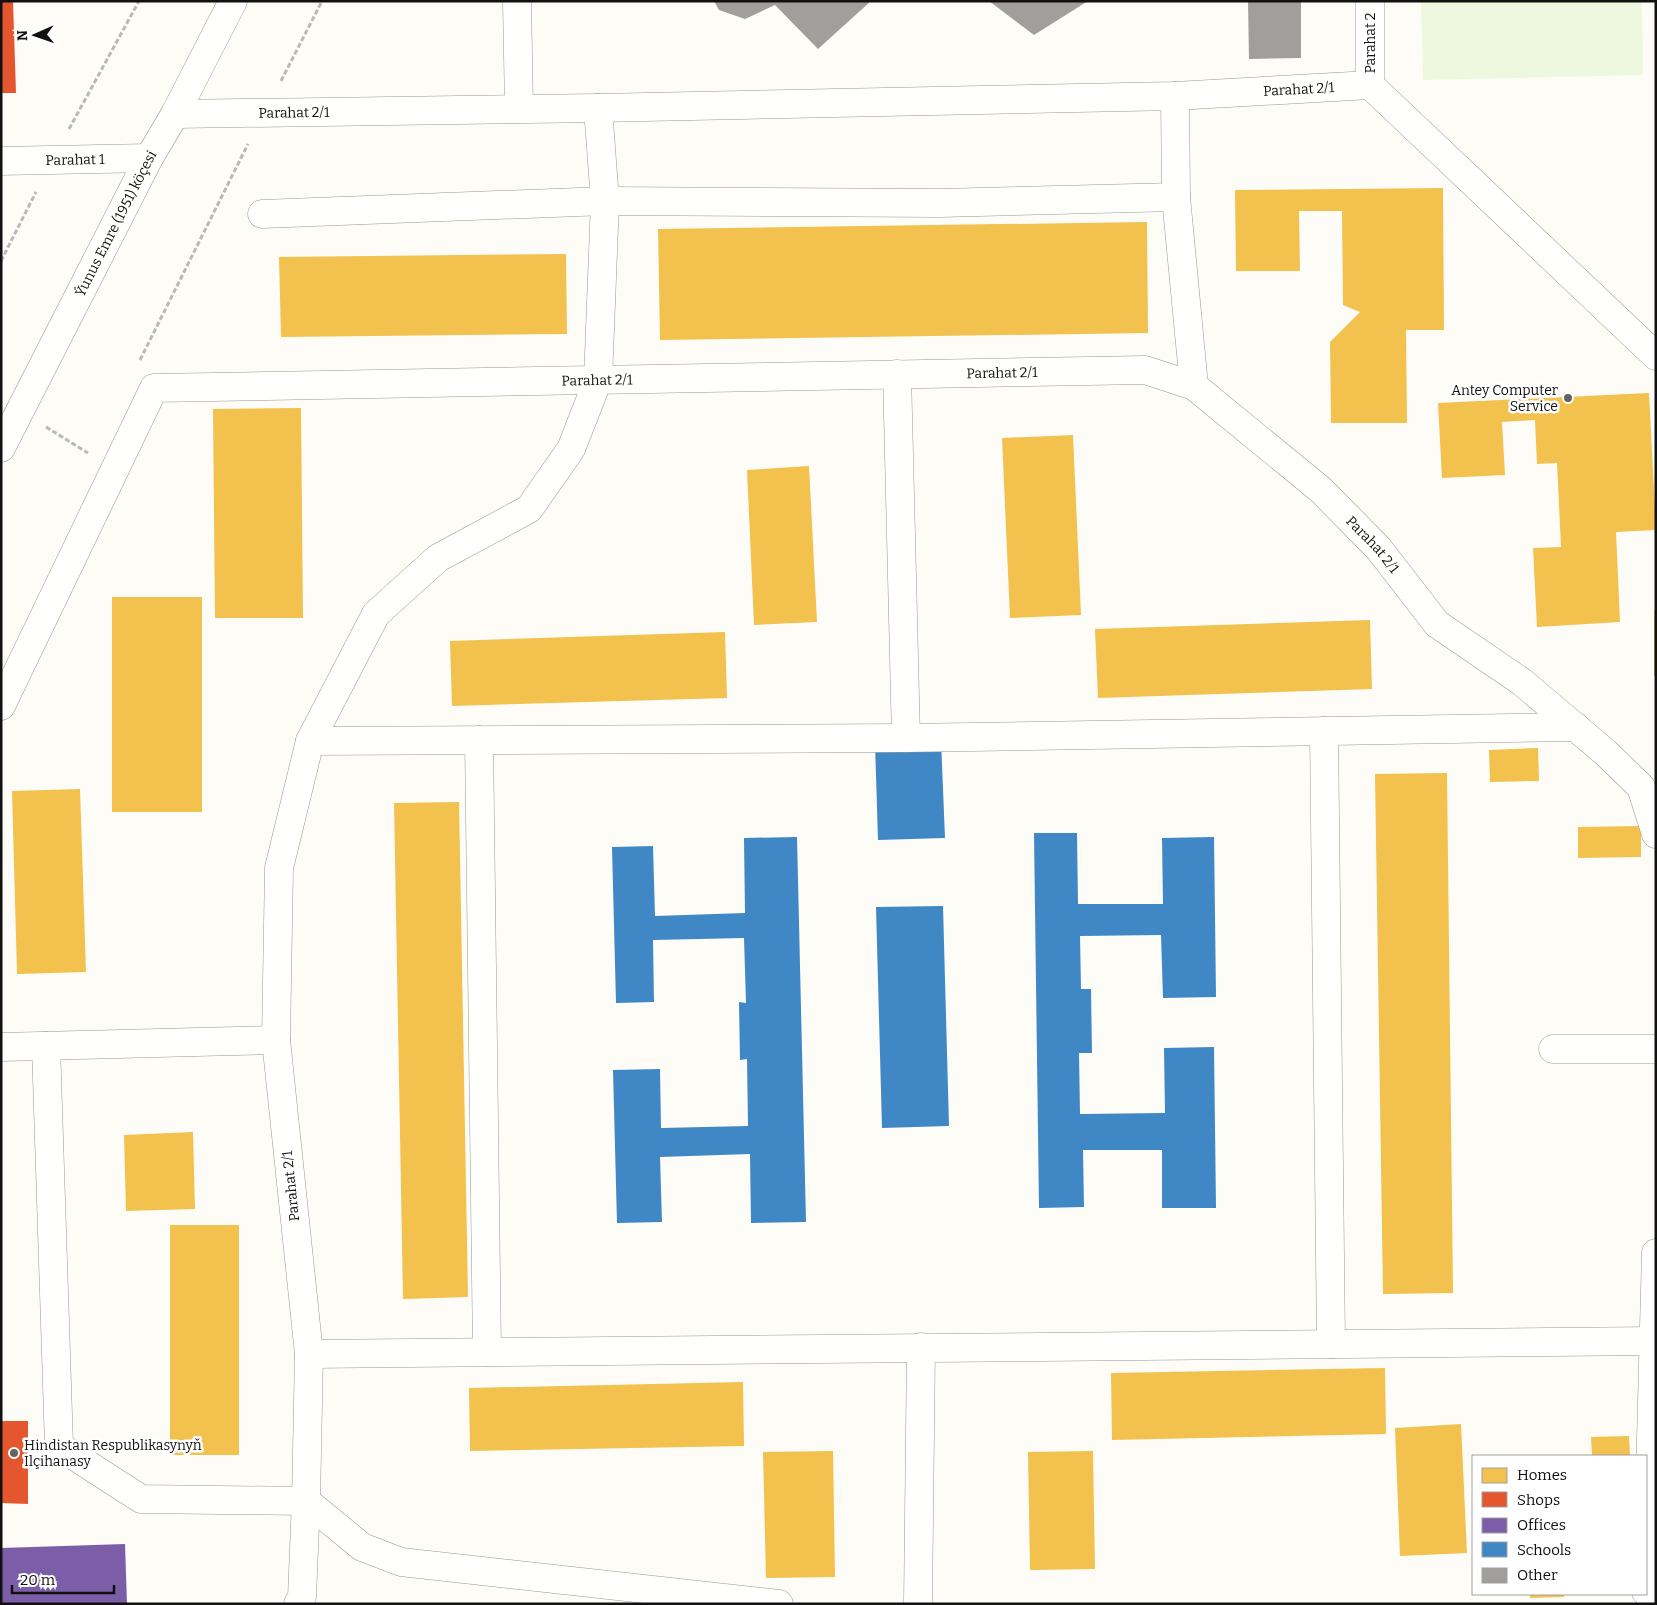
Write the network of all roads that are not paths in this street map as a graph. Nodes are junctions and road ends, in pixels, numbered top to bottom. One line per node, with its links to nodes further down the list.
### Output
1 (233, 1): 8 (street, Ýunus Emre (1951) köçesi)
2 (516, 1): 6 (street)
3 (1370, 1): 4 (street, Parahat 2)
4 (1370, 85): 5 (street, Parahat 2/1); 14 (street)
5 (1175, 96): 7 (street, Parahat 2/1); 11 (street)
6 (519, 108): 7 (street, Parahat 2/1); 8 (street, Parahat 2/1)
7 (598, 108): 12 (street, Parahat 2/1)
8 (175, 114): 9 (street, Ýunus Emre (1951) köçesi)
9 (149, 158): 10 (street, Parahat 1); 18 (street, Ýunus Emre (1951) köçesi)
10 (1, 161)
11 (1176, 197): 12 (street); 17 (street)
12 (605, 201): 13 (street); 16 (street, Parahat 2/1)
13 (262, 214)
14 (1656, 356)
15 (897, 374): 16 (street, Parahat 2/1); 17 (street, Parahat 2/1); 22 (street)
16 (598, 380): 19 (street, Parahat 2/1); 24 (street, Parahat 2/1)
17 (1194, 386): 20 (street, Parahat 2/1)
18 (1, 448)
19 (1, 706)
20 (1576, 727): 21 (street); 25 (street, Parahat 2/1)
21 (1324, 731): 22 (street); 33 (street)
22 (906, 738): 23 (street)
23 (479, 740): 24 (street); 35 (street)
24 (310, 741): 26 (street, Parahat 2/1)
25 (1656, 834)
26 (276, 1040): 27 (street); 36 (street, Parahat 2/1)
27 (46, 1046): 28 (street); 37 (street)
28 (1, 1048)
29 (1553, 1049): 30 (street)
30 (1656, 1049)
31 (1656, 1253): 32 (street)
32 (1654, 1341): 33 (street); 38 (street)
33 (1331, 1344): 34 (street)
34 (921, 1348): 35 (street); 41 (street)
35 (487, 1352): 36 (street)
36 (309, 1354): 37 (street, Parahat 2/1)
37 (306, 1502): 39 (street, Parahat 2/1); 40 (street)
38 (1647, 1590)
39 (298, 1604)
40 (779, 1604)
41 (918, 1604)

